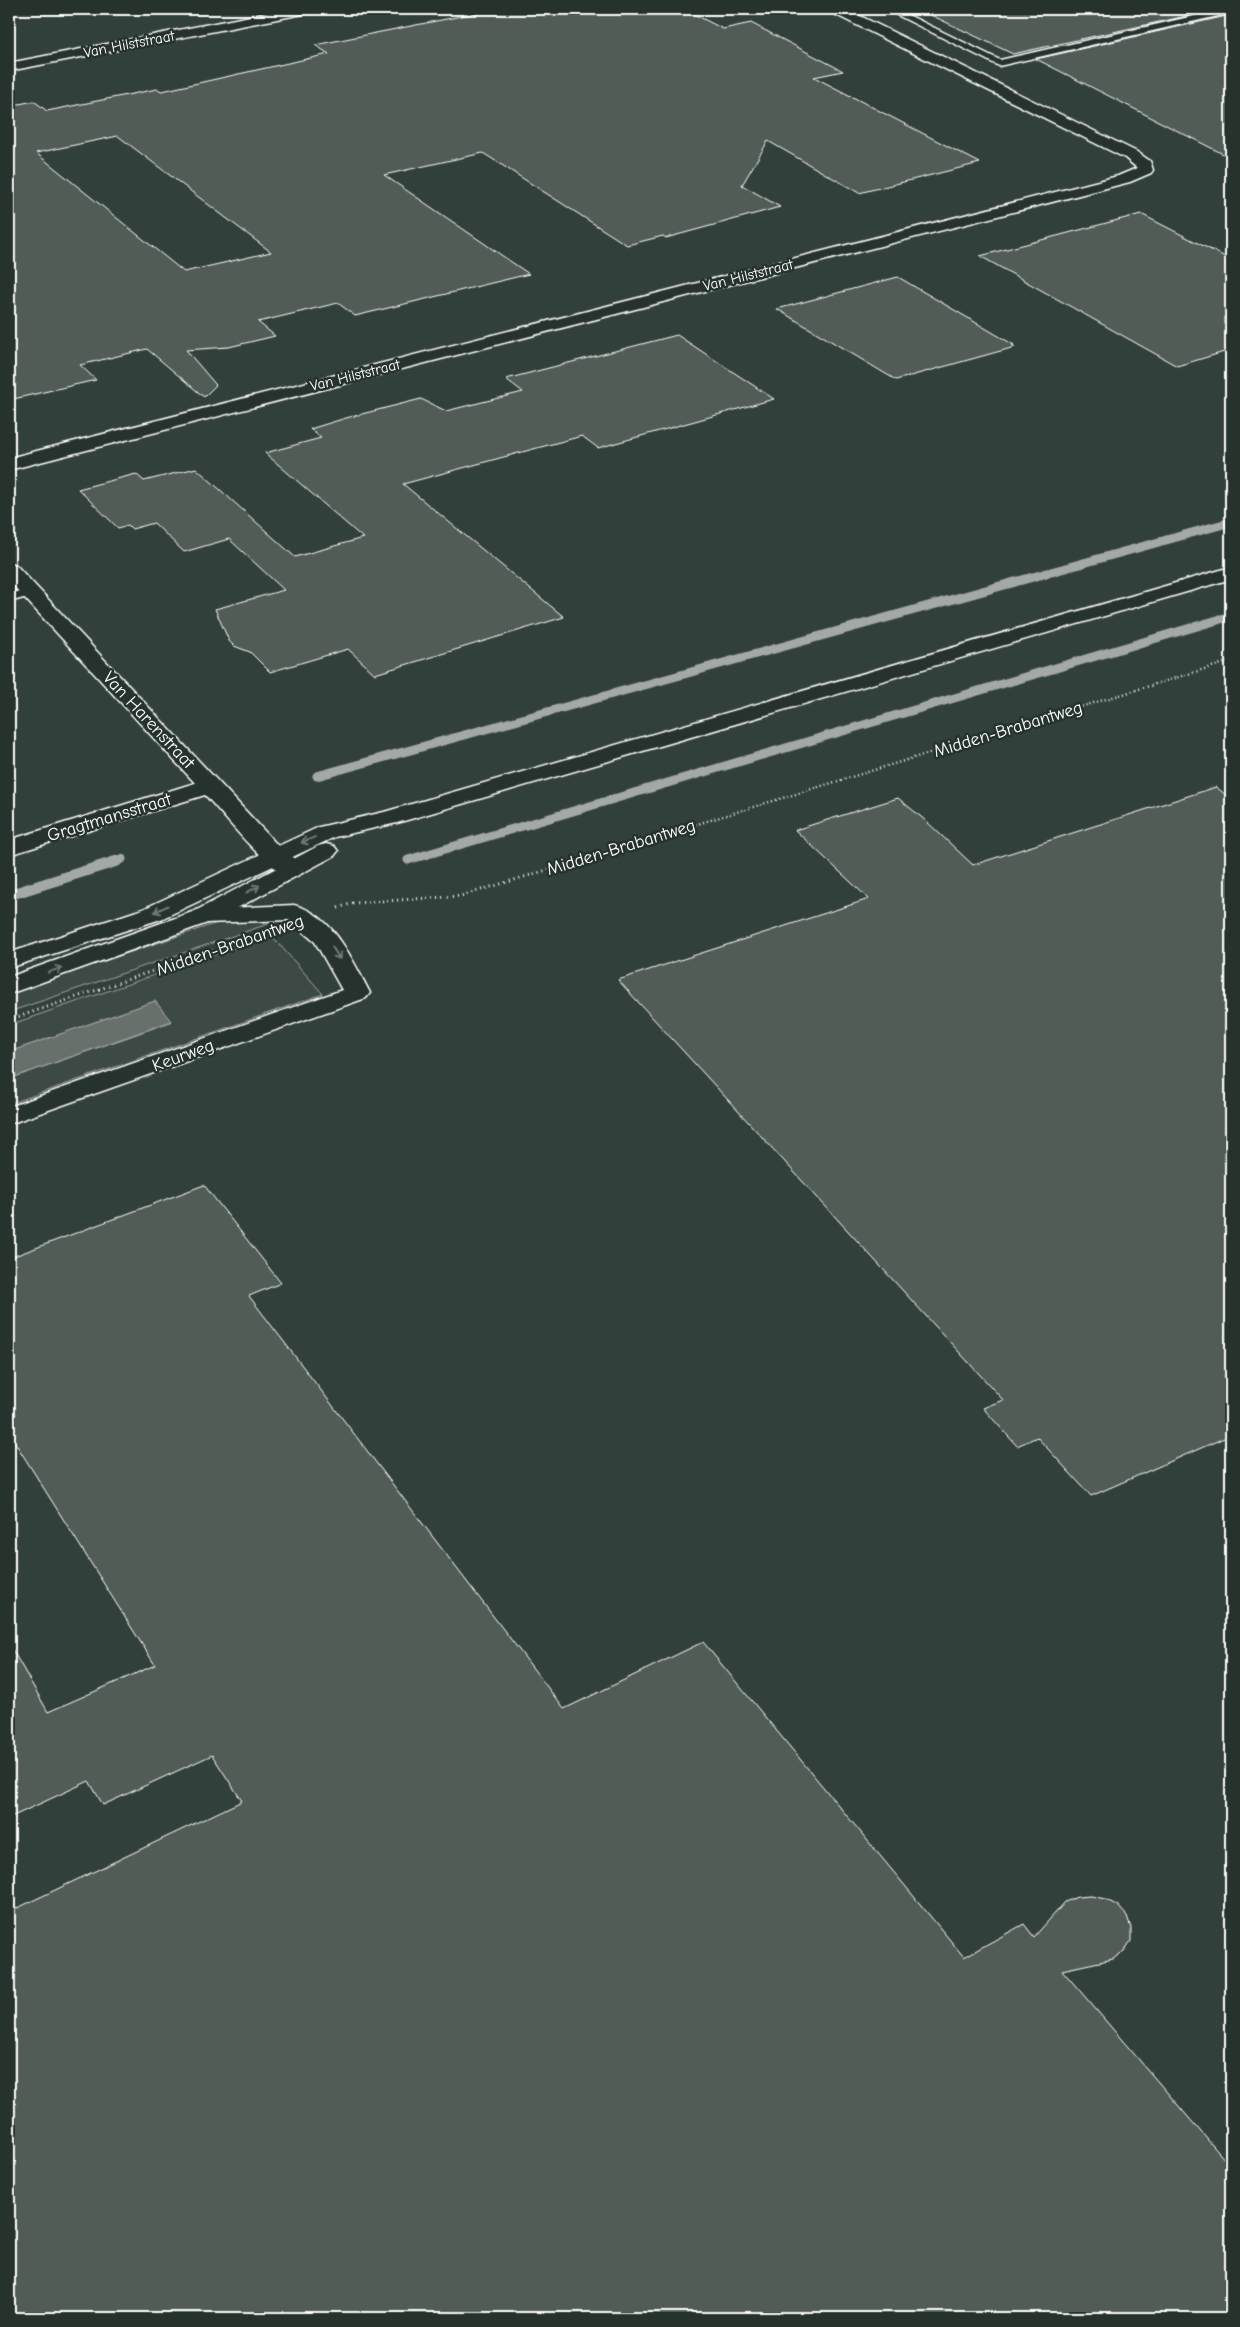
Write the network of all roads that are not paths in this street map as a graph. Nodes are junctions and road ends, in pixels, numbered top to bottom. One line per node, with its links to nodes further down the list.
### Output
1 (308, 9): 5 (street, Van Hilststraat)
2 (836, 9): 6 (street, Van Hilststraat)
3 (890, 9): 4 (lane)
4 (1231, 10)
5 (9, 67)
6 (9, 464)
7 (9, 569): 9 (street, Van Harenstraat)
8 (1231, 573): 13 (street, Midden-Brabantweg)
9 (30, 592): 10 (lane); 11 (street, Van Harenstraat)
10 (9, 598)
11 (210, 786): 12 (street, Gragtmansstraat); 13 (street, Van Harenstraat)
12 (9, 848)
13 (284, 862): 14 (street, Midden-Brabantweg, one-way to 13); 15 (street, Midden-Brabantweg, one-way to 15)
14 (204, 916): 16 (street, Midden-Brabantweg, one-way to 14); 17 (street, Keurweg, one-way to 17)
15 (9, 961)
16 (9, 986)
17 (9, 1116)

